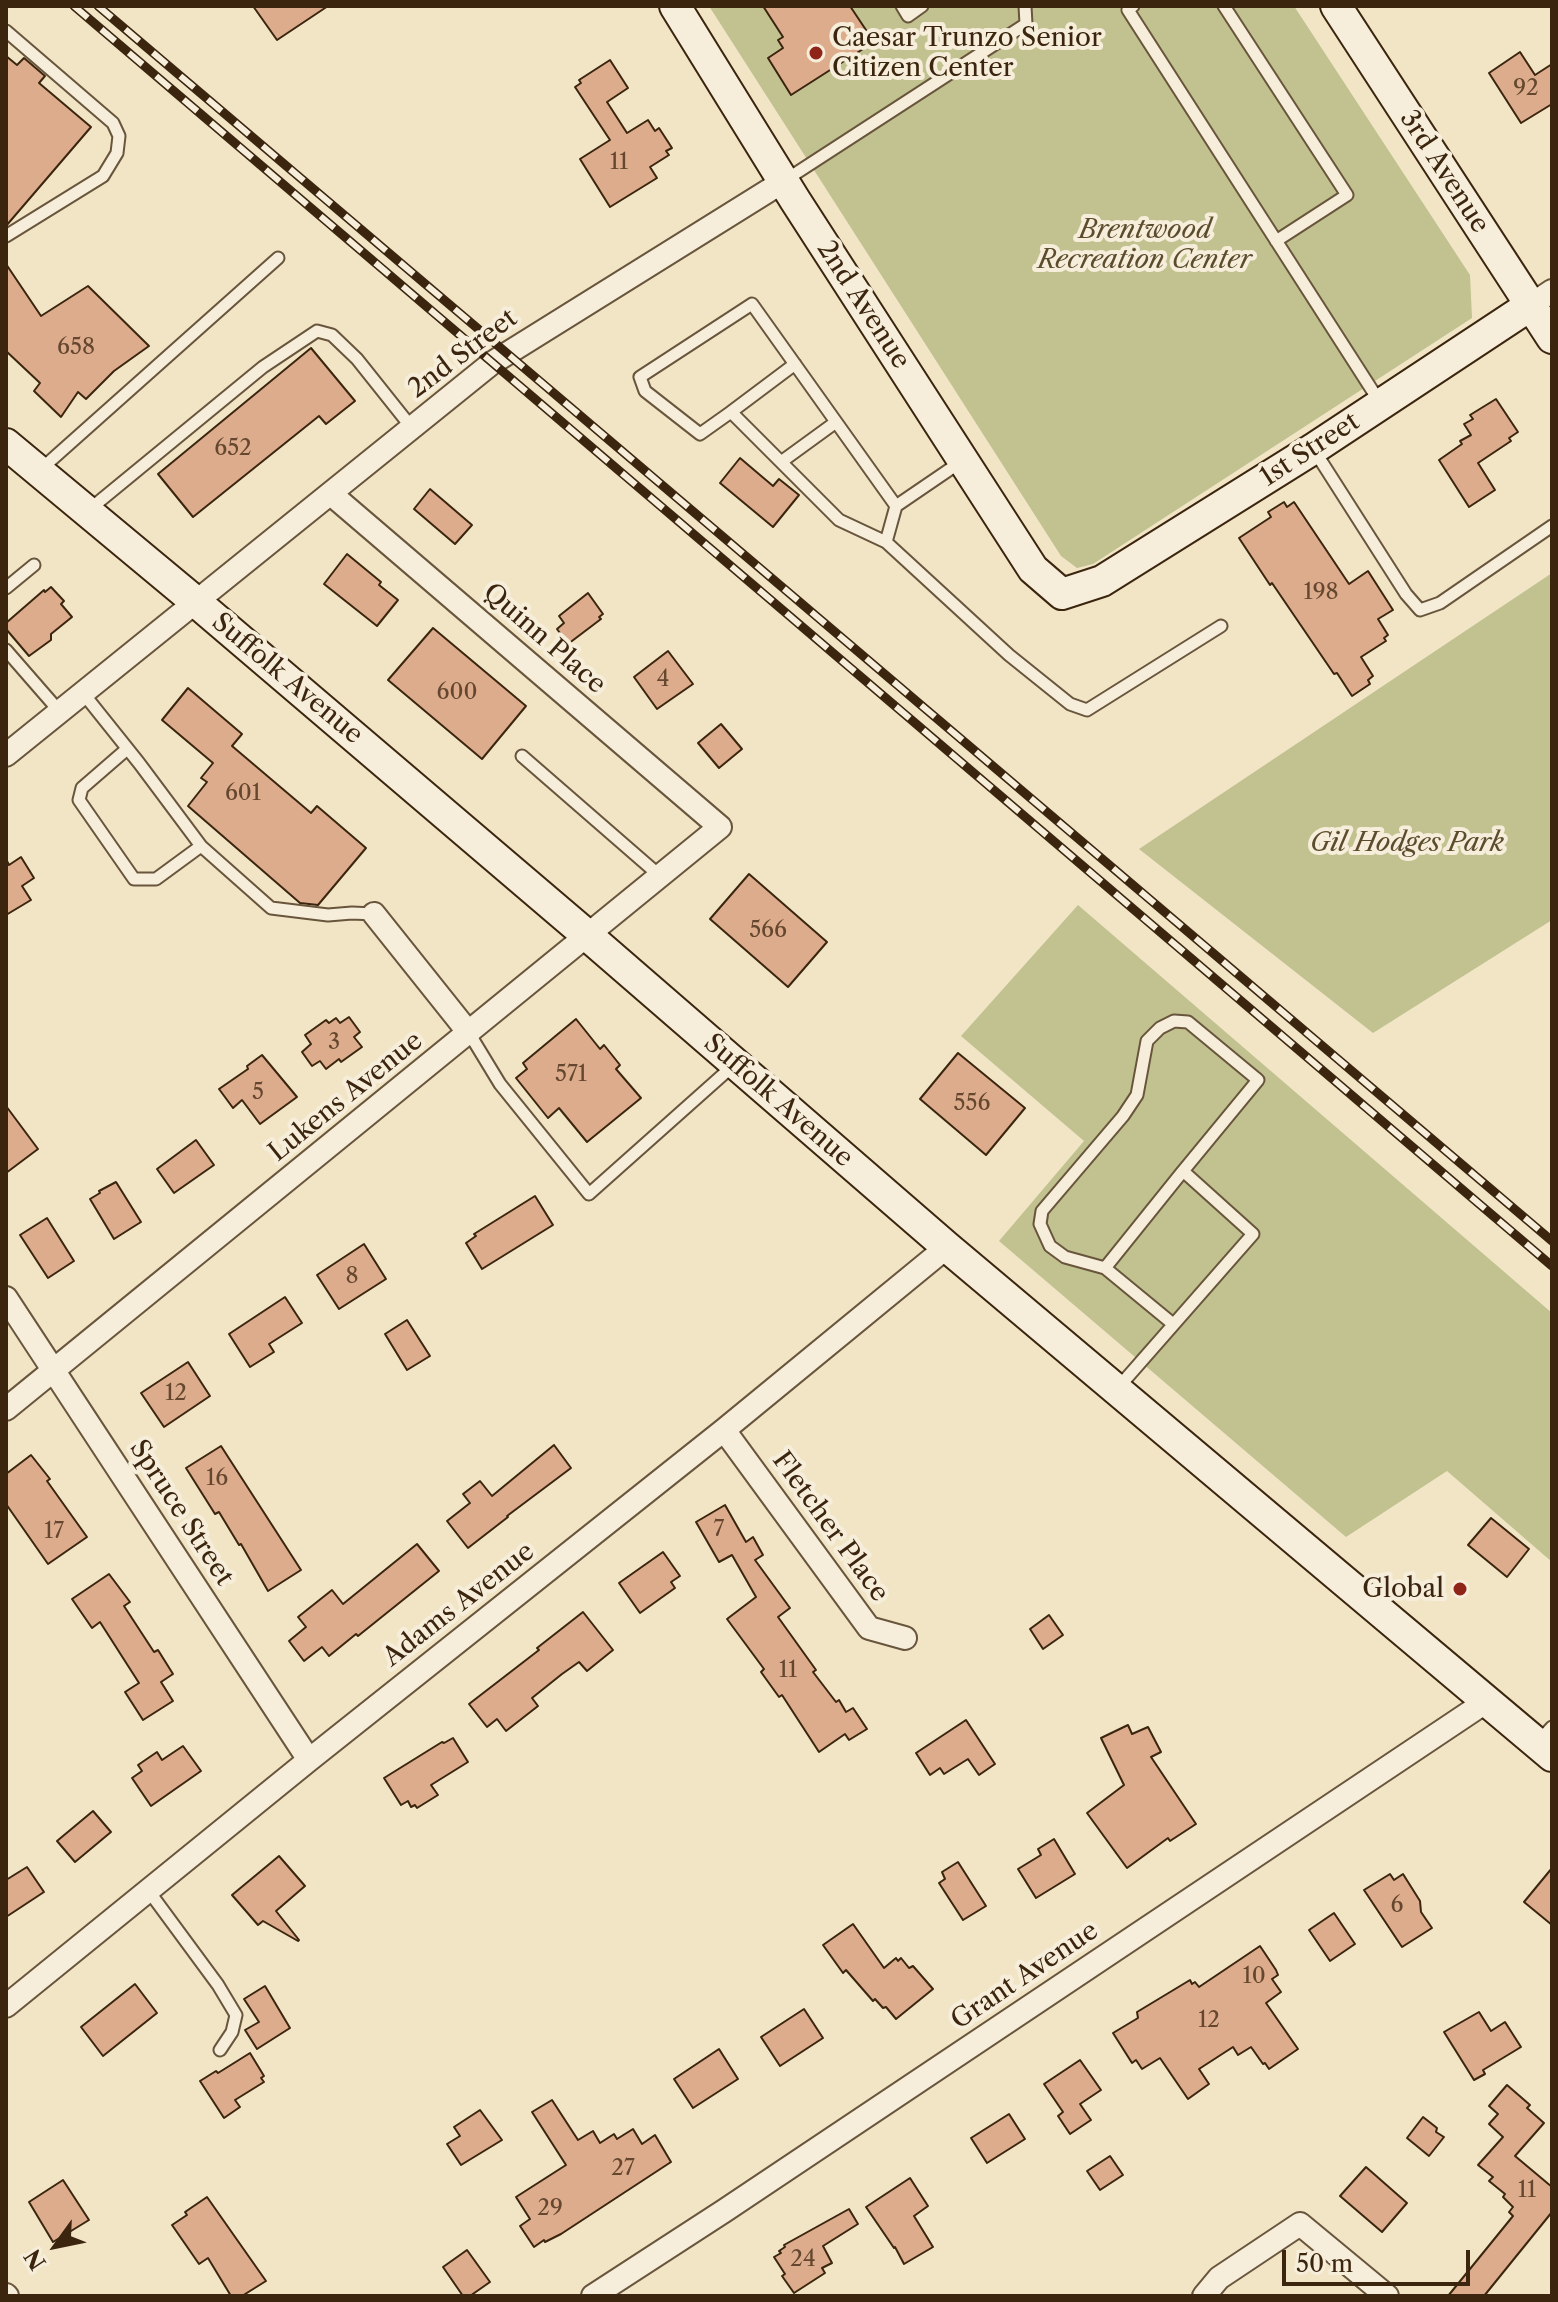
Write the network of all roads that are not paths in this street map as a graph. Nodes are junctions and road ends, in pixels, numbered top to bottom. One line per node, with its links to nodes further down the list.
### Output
1 (675, 6): 9 (main road, 2nd Avenue)
2 (902, 6): 3 (lane)
3 (922, 6)
4 (1025, 6): 9 (lane)
5 (1133, 6): 11 (lane)
6 (1224, 6): 11 (lane)
7 (1336, 6): 13 (main road, 3rd Avenue)
8 (6, 31): 10 (lane)
9 (784, 181): 19 (street, 2nd Street); 22 (main road, 2nd Avenue)
10 (6, 236)
11 (1276, 241): 16 (lane)
12 (278, 258): 24 (lane)
13 (1542, 298): 14 (main road, 3rd Avenue); 16 (main road, 1st Street)
14 (1552, 338)
15 (795, 364): 17 (lane); 17 (lane); 18 (lane)
16 (1381, 404): 21 (main road, 1st Street)
17 (731, 412): 23 (lane)
18 (836, 422): 23 (lane); 26 (lane)
19 (412, 428): 25 (street, 2nd Street); 27 (lane)
20 (6, 444): 24 (main road, Suffolk Avenue)
21 (1313, 449): 28 (lane); 32 (main road, 1st Street)
22 (963, 461): 26 (lane); 32 (main road, 2nd Avenue)
23 (781, 462): 29 (lane)
24 (39, 471): 27 (main road, Suffolk Avenue)
25 (331, 494): 33 (street, 2nd Street); 41 (street, Quinn Place)
26 (896, 506): 29 (lane)
27 (87, 512): 33 (main road, Suffolk Avenue)
28 (1552, 526)
29 (886, 542): 34 (lane)
30 (34, 565): 31 (lane)
31 (6, 588)
32 (1062, 594)
33 (196, 602): 36 (street, 2nd Street); 45 (main road, Suffolk Avenue)
34 (1221, 626)
35 (6, 650): 37 (lane)
36 (83, 693): 37 (street, 2nd Street); 38 (lane)
37 (60, 712): 39 (street, 2nd Street)
38 (127, 749): 42 (lane); 42 (lane)
39 (6, 755)
40 (522, 756): 43 (lane)
41 (720, 827): 43 (street, Lukens Avenue)
42 (201, 846): 44 (lane)
43 (660, 876): 45 (street, Lukens Avenue)
44 (374, 914): 46 (street)
45 (588, 936): 46 (street, Lukens Avenue); 47 (main road, Suffolk Avenue)
46 (469, 1033): 47 (lane); 53 (street, Lukens Avenue)
47 (735, 1064): 49 (main road, Suffolk Avenue)
48 (1183, 1171): 50 (lane); 50 (lane); 52 (lane)
49 (947, 1247): 54 (main road, Suffolk Avenue); 56 (street, Adams Avenue)
50 (1105, 1268): 52 (lane)
51 (6, 1298): 53 (street, Spruce Street)
52 (1173, 1324): 54 (lane)
53 (54, 1370): 55 (street, Lukens Avenue); 60 (street, Spruce Street)
54 (1117, 1390): 58 (main road, Suffolk Avenue)
55 (6, 1409)
56 (724, 1430): 57 (street, Fletcher Place); 60 (street, Adams Avenue)
57 (905, 1638)
58 (1487, 1701): 59 (main road, Suffolk Avenue); 64 (street, Grant Avenue)
59 (1547, 1742)
60 (309, 1760): 61 (street, Adams Avenue)
61 (148, 1889): 62 (street, Adams Avenue); 63 (lane)
62 (6, 2006)
63 (220, 2050)
64 (593, 2296)
65 (1204, 2296): 66 (street)
66 (1387, 2296)

